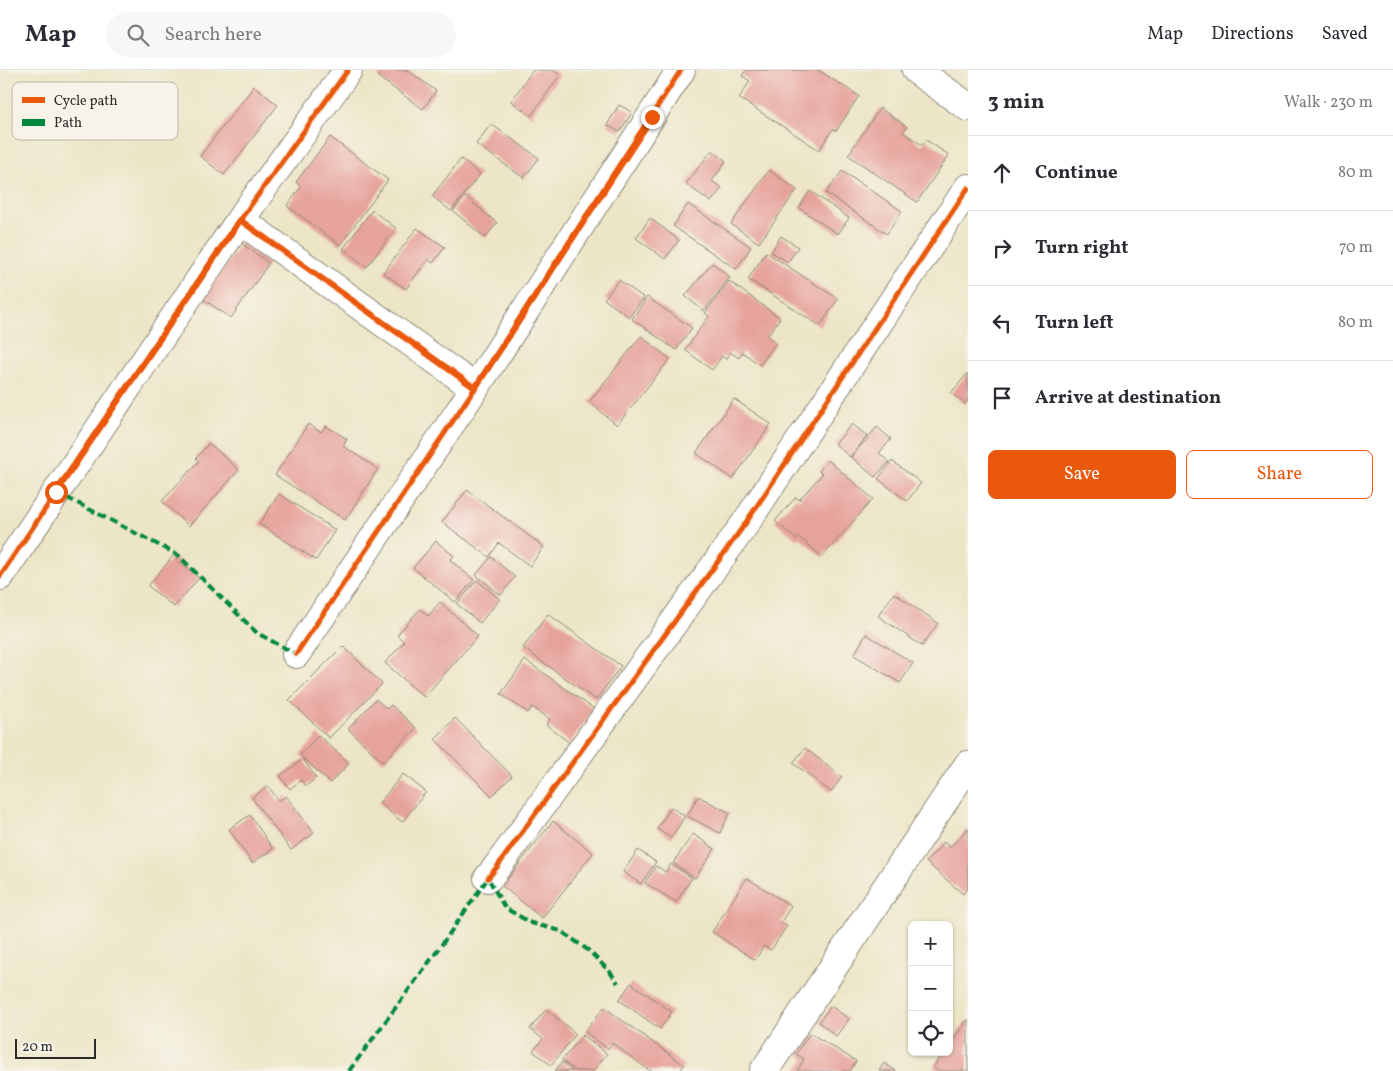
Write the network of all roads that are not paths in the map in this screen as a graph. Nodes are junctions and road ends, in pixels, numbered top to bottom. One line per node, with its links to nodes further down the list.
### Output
1 (348, 70): 6 (street)
2 (681, 70): 7 (street)
3 (916, 70): 4 (street)
4 (968, 107)
5 (968, 188): 11 (street)
6 (240, 220): 7 (street); 8 (street)
7 (475, 388): 9 (street)
8 (0, 576)
9 (296, 654)
10 (968, 765): 12 (street)
11 (488, 878)
12 (764, 1071)

